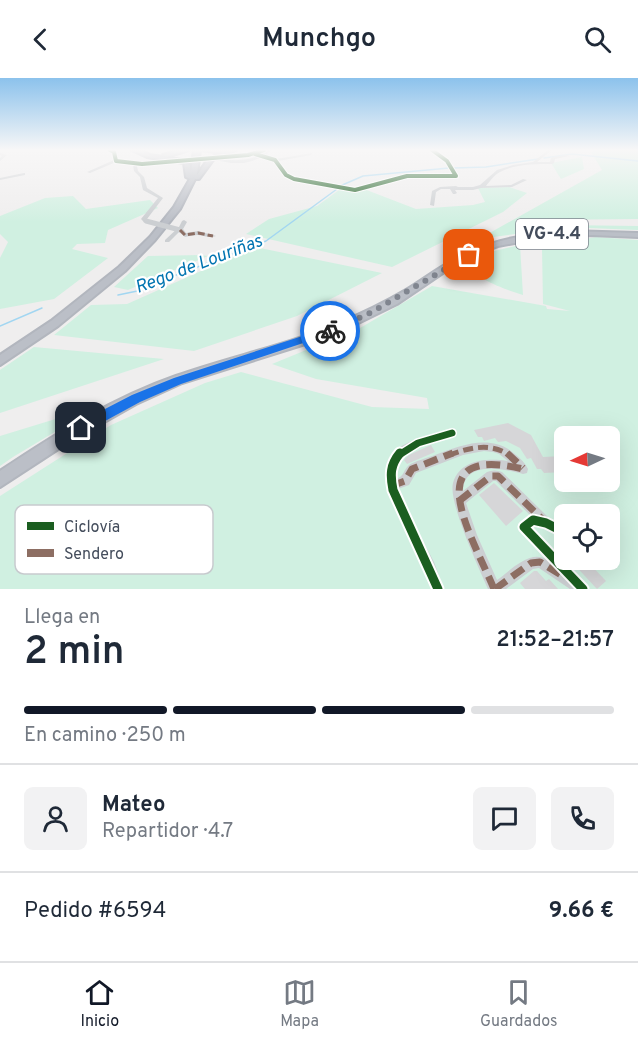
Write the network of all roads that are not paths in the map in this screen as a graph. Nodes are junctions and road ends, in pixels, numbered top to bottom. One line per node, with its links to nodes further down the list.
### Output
1 (24, 174): 12 (street)
2 (139, 174): 20 (street, bridge)
3 (189, 174): 10 (highway)
4 (190, 174): 10 (highway)
5 (194, 174): 17 (highway)
6 (201, 174): 17 (highway)
7 (286, 174): 11 (street)
8 (455, 174): 11 (street)
9 (496, 174): 14 (street)
10 (189, 177): 24 (highway)
11 (423, 177): 14 (street)
12 (0, 179)
13 (525, 180): 14 (street)
14 (477, 187): 15 (street)
15 (460, 188): 16 (street); 18 (street)
16 (455, 194)
17 (184, 198): 25 (highway)
18 (432, 205)
19 (184, 222): 20 (street)
20 (180, 230): 22 (street); 23 (street)
21 (638, 235): 27 (highway, VG-4.4)
22 (213, 236)
23 (167, 241)
24 (0, 355)
25 (0, 361)
26 (452, 433): 28 (street)
27 (0, 480)
28 (391, 486): 29 (street); 32 (street)
29 (459, 501): 30 (street); 33 (street)
30 (546, 523): 31 (street); 34 (street)
31 (554, 527)
32 (438, 589)
33 (495, 589): 34 (street)
34 (581, 589)

